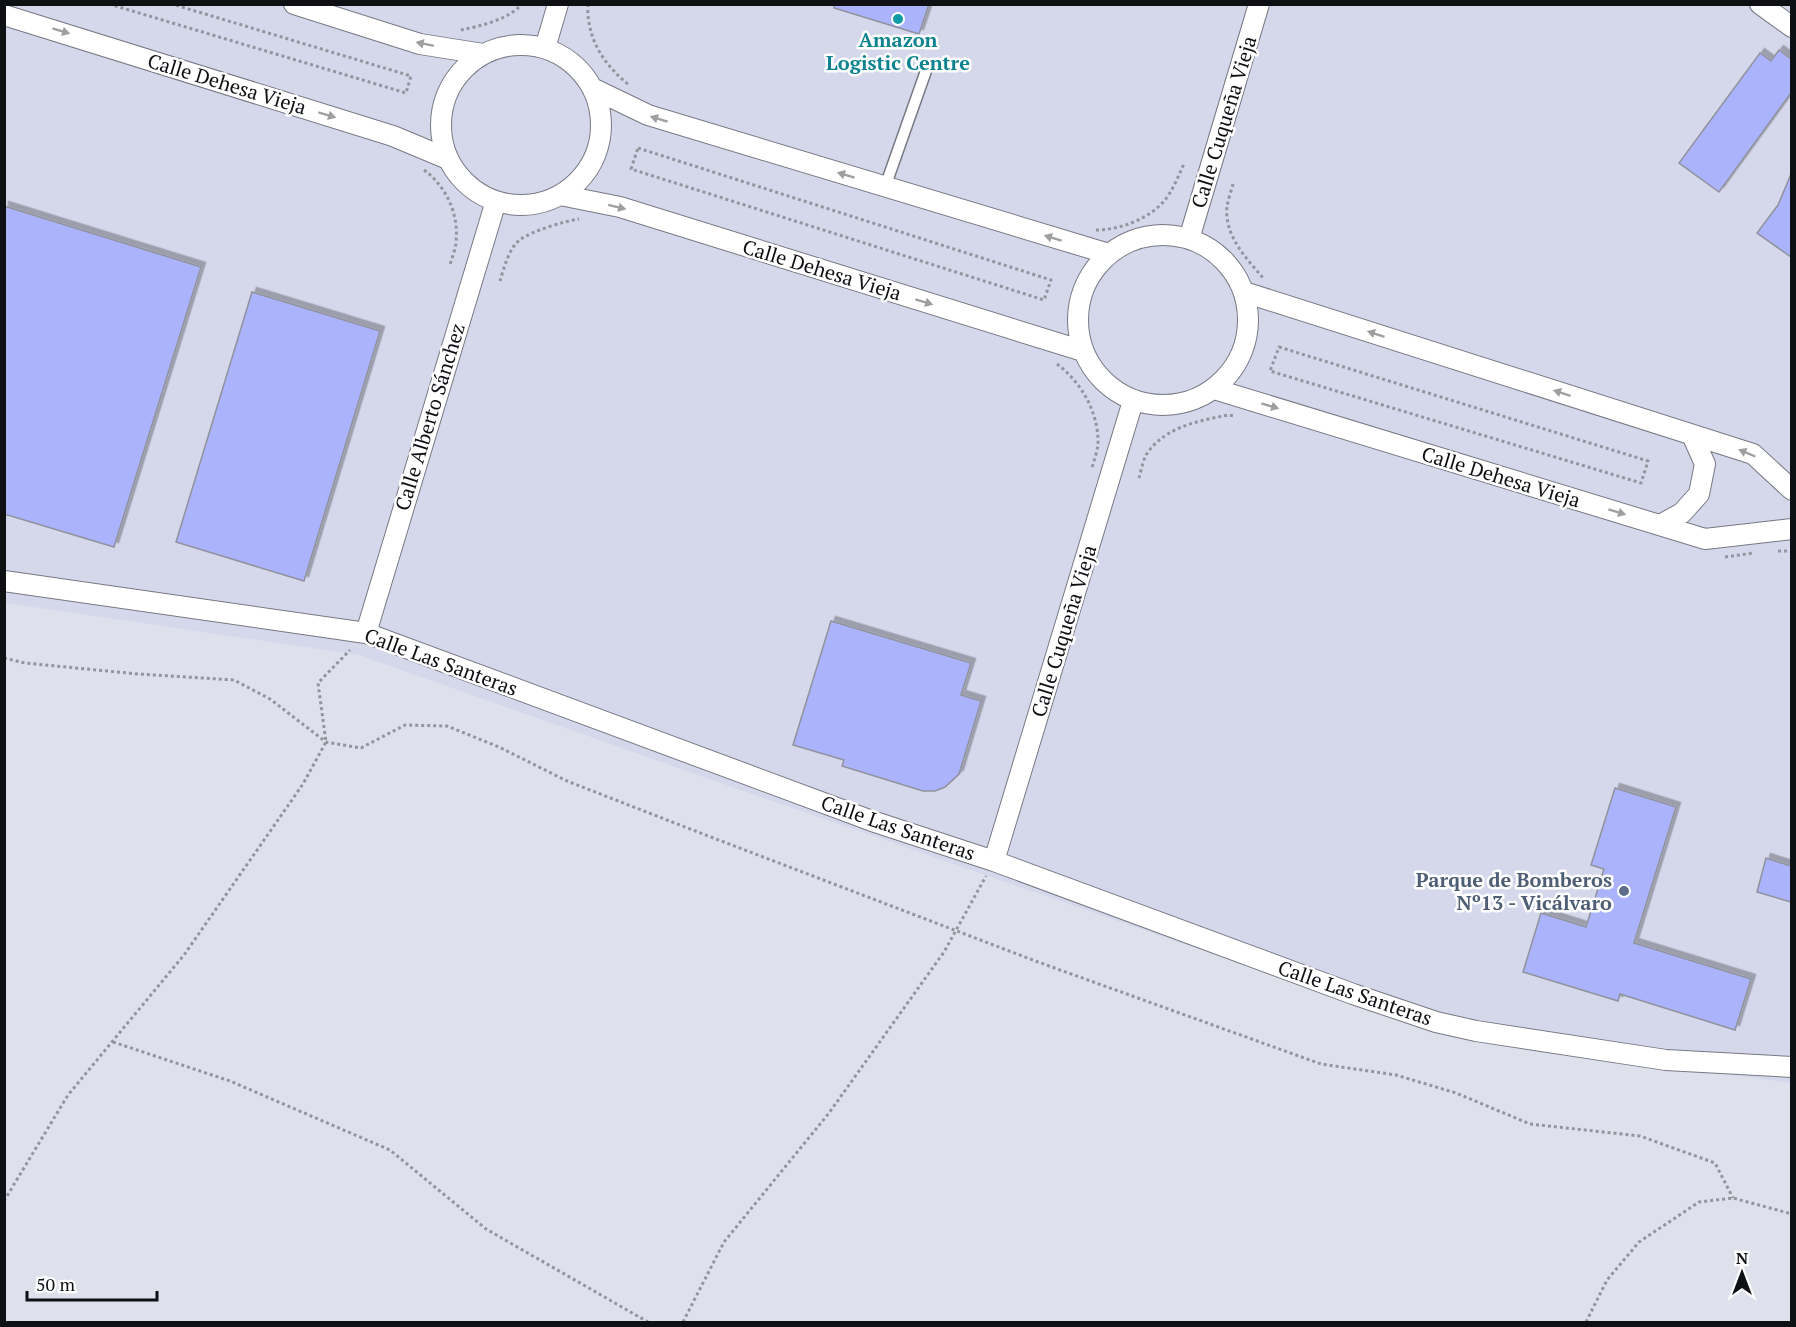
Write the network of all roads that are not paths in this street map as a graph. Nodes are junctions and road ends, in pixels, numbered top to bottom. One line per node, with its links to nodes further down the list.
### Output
1 (294, 4): 8 (street, one-way to 1)
2 (558, 4): 7 (street)
3 (1259, 4): 15 (street, Calle Cuqueña Vieja)
4 (1760, 4): 6 (street)
5 (4, 15): 11 (street, Calle Dehesa Vieja, one-way to 11)
6 (1791, 27)
7 (545, 48): 8 (street); 10 (street)
8 (483, 54): 11 (street)
9 (927, 68): 12 (lane)
10 (592, 88): 12 (street, one-way to 10); 13 (street)
11 (448, 159): 14 (street)
12 (885, 187): 16 (street, one-way to 12)
13 (560, 195): 14 (street); 18 (street, Calle Dehesa Vieja, one-way to 18)
14 (496, 201): 26 (street, Calle Alberto Sánchez)
15 (1189, 239): 16 (street); 17 (street)
16 (1109, 254): 18 (street)
17 (1244, 292): 19 (street); 21 (street, one-way to 17)
18 (1083, 351): 20 (street)
19 (1214, 389): 20 (street); 23 (street, Calle Dehesa Vieja, one-way to 23)
20 (1133, 401): 27 (street, Calle Cuqueña Vieja)
21 (1692, 435): 22 (street, one-way to 21); 23 (street)
22 (1791, 490)
23 (1660, 525): 24 (street, Calle Dehesa Vieja)
24 (1791, 529)
25 (4, 581): 26 (street, Calle Las Santeras)
26 (366, 633): 27 (street, Calle Las Santeras)
27 (994, 861): 28 (street, Calle Las Santeras)
28 (1791, 1067)

